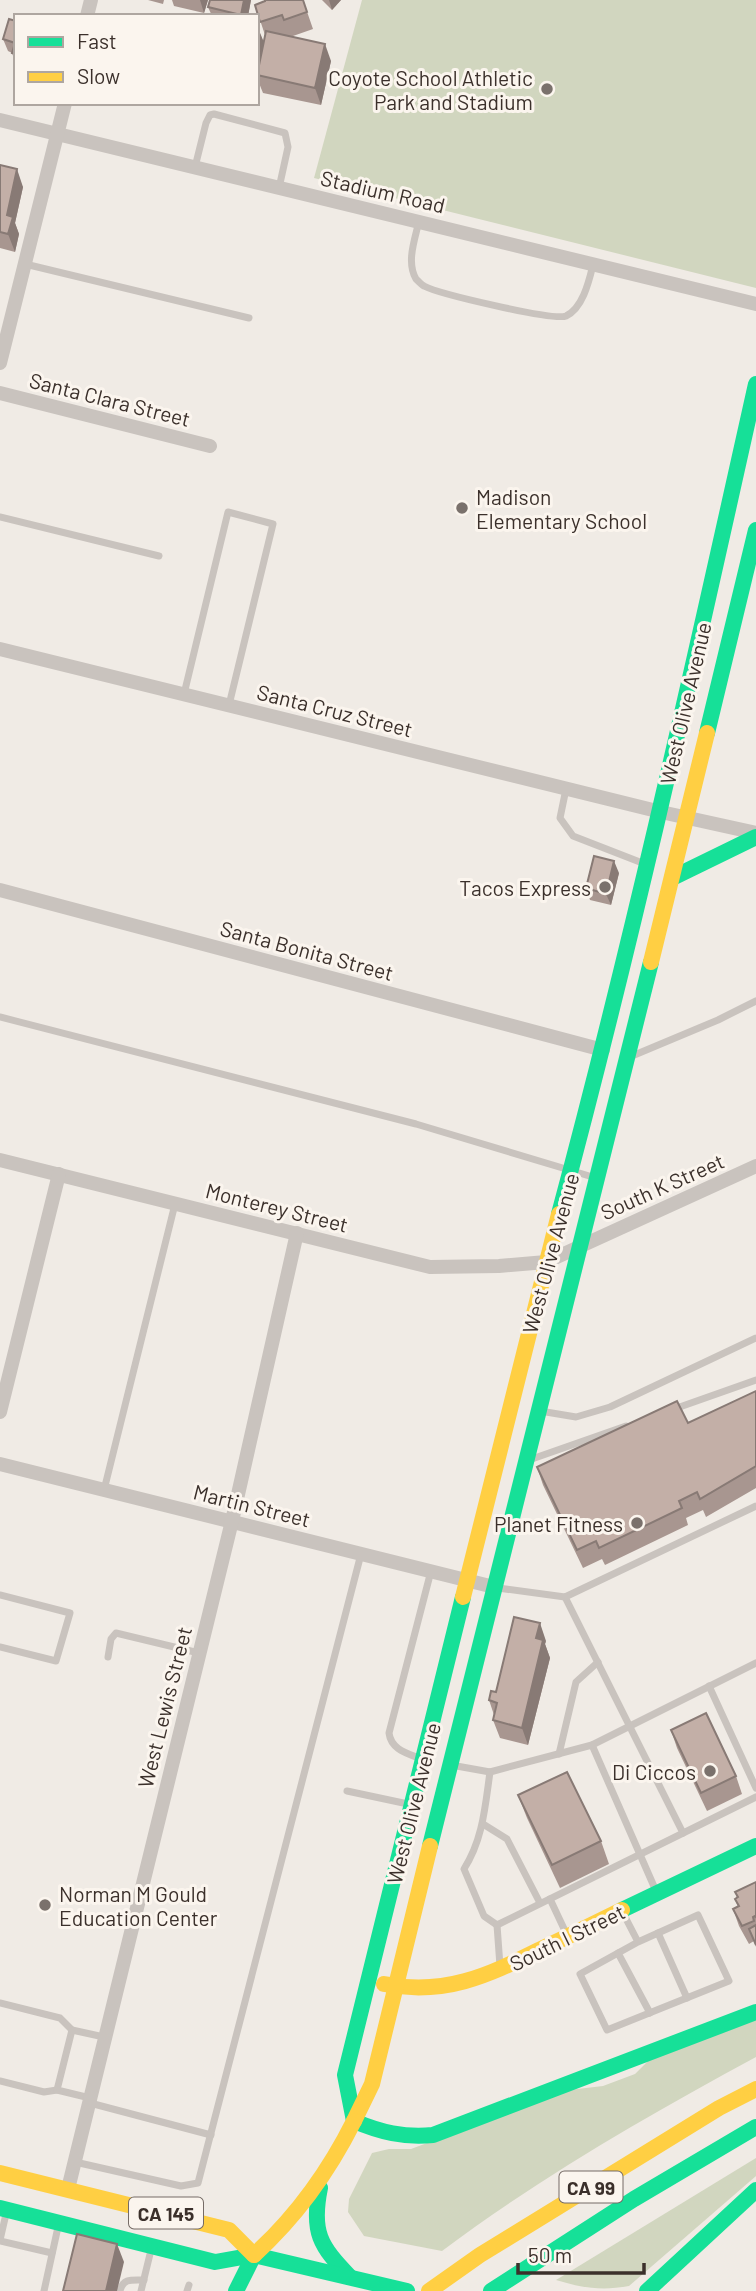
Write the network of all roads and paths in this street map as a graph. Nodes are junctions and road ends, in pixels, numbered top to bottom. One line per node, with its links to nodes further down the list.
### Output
1 (64, 105): 3 (street)
2 (0, 120): 3 (street, Stadium Road)
3 (57, 134): 4 (street, Stadium Road); 7 (street)
4 (195, 167): 5 (street, Stadium Road); 5 (lane)
5 (279, 188): 6 (street, Stadium Road)
6 (419, 220): 8 (street, Stadium Road); 8 (lane)
7 (25, 264): 10 (lane); 11 (street)
8 (593, 264): 9 (street, Stadium Road)
9 (756, 304)
10 (249, 318)
11 (0, 363)
12 (756, 384): 22 (main road, West Olive Avenue)
13 (0, 393): 14 (street, Santa Clara Street)
14 (210, 446)
15 (0, 517): 17 (lane)
16 (756, 530): 23 (main road, West Olive Avenue)
17 (159, 556)
18 (0, 649): 19 (street, Santa Cruz Street)
19 (184, 694): 20 (street, Santa Cruz Street); 20 (lane)
20 (229, 706): 21 (street, Santa Cruz Street)
21 (566, 789): 22 (street, Santa Cruz Street); 25 (lane)
22 (661, 812): 23 (street, Santa Cruz Street); 25 (main road, West Olive Avenue)
23 (687, 818): 24 (street, Santa Cruz Street); 26 (main road, West Olive Avenue)
24 (756, 835): 26 (main road)
25 (648, 866): 30 (main road, West Olive Avenue)
26 (672, 878): 31 (main road, West Olive Avenue)
27 (0, 890): 30 (street, Santa Bonita Street)
28 (756, 1001): 31 (lane)
29 (0, 1017): 34 (lane)
30 (603, 1050): 34 (main road, West Olive Avenue)
31 (628, 1058): 36 (main road, West Olive Avenue)
32 (0, 1160): 35 (street, Monterey Street)
33 (756, 1166): 39 (street, South K Street)
34 (571, 1170): 36 (lane); 40 (main road, West Olive Avenue)
35 (59, 1174): 37 (street, Monterey Street); 44 (street)
36 (597, 1178): 39 (main road, West Olive Avenue)
37 (175, 1203): 38 (street, Monterey Street); 49 (lane)
38 (297, 1233): 40 (street, Monterey Street); 51 (street, West Lewis Street)
39 (581, 1246): 40 (street, South K Street); 43 (main road, West Olive Avenue)
40 (546, 1262): 54 (main road, West Olive Avenue)
41 (756, 1338): 43 (lane)
42 (756, 1381): 45 (lane)
43 (538, 1411): 47 (main road, West Olive Avenue)
44 (0, 1412)
45 (666, 1412)
46 (641, 1421): 47 (lane)
47 (526, 1461): 55 (main road, West Olive Avenue)
48 (0, 1464): 49 (street, Martin Street)
49 (104, 1490): 51 (street, Martin Street)
50 (756, 1506): 57 (lane)
51 (232, 1521): 52 (street, Martin Street); 59 (street, West Lewis Street)
52 (361, 1554): 53 (street, Martin Street); 102 (lane)
53 (431, 1572): 54 (street, Martin Street); 67 (lane)
54 (467, 1580): 55 (street, Martin Street); 67 (main road, West Olive Avenue)
55 (494, 1587): 57 (lane); 68 (main road, West Olive Avenue)
56 (0, 1595): 58 (lane)
57 (565, 1597): 61 (lane)
58 (0, 1647)
59 (199, 1653): 60 (lane); 95 (street, West Lewis Street)
60 (108, 1657)
61 (598, 1662): 64 (lane); 66 (lane)
62 (756, 1663): 63 (lane)
63 (709, 1686): 64 (lane); 70 (lane)
64 (630, 1726): 65 (lane); 75 (lane)
65 (592, 1745): 66 (lane); 77 (lane)
66 (559, 1754): 69 (lane)
67 (424, 1760): 73 (main road, West Olive Avenue)
68 (451, 1765): 69 (lane); 89 (main road, West Olive Avenue)
69 (490, 1772): 74 (lane)
70 (756, 1788)
71 (347, 1791): 73 (lane)
72 (756, 1797): 75 (lane)
73 (412, 1805): 88 (main road, West Olive Avenue)
74 (483, 1824): 80 (lane); 82 (lane)
75 (683, 1833): 77 (lane)
76 (756, 1846): 78 (main road, South I Street)
77 (641, 1854): 78 (lane); 79 (lane)
78 (657, 1894): 81 (main road, South I Street)
79 (550, 1899): 80 (lane); 84 (lane)
80 (540, 1903): 82 (lane)
81 (622, 1910): 84 (main road, South I Street); 85 (lane)
82 (497, 1924): 87 (lane)
83 (658, 1933): 85 (lane); 90 (lane); 90 (lane)
84 (568, 1937): 87 (main road, South I Street)
85 (638, 1942): 86 (lane)
86 (618, 1953): 93 (lane); 93 (lane)
87 (500, 1970): 89 (main road, South I Street)
88 (368, 1981): 89 (main road, South I Street); 100 (main road, West Olive Avenue)
89 (397, 1988): 100 (main road, West Olive Avenue)
90 (687, 1998): 93 (lane)
91 (0, 2003): 94 (lane)
92 (756, 2012): 100 (main road)
93 (650, 2013)
94 (72, 2030): 95 (lane); 98 (lane)
95 (104, 2037): 99 (street, West Lewis Street)
96 (0, 2081): 98 (lane)
97 (756, 2089): 121 (main road, CA 99)
98 (57, 2090): 99 (lane)
99 (89, 2100): 102 (lane); 103 (street, West Lewis Street)
100 (354, 2121): 105 (main road, West Olive Avenue)
101 (756, 2127): 122 (main road, CA 99)
102 (211, 2135): 103 (lane)
103 (74, 2162): 106 (street, West Lewis Street)
104 (0, 2173): 106 (main road, CA 145)
105 (321, 2181): 113 (main road, West Olive Avenue); 114 (main road)
106 (68, 2189): 113 (main road, CA 145)
107 (756, 2190): 123 (main road)
108 (3, 2209): 109 (main road, CA 145); 110 (lane)
109 (59, 2222): 111 (main road, CA 145); 112 (lane)
110 (0, 2240): 112 (lane)
111 (152, 2246): 113 (main road, CA 145); 115 (lane)
112 (52, 2253): 116 (lane)
113 (254, 2255): 114 (main road, CA 145); 119 (main road)
114 (350, 2277): 120 (main road, CA 145)
115 (144, 2280): 117 (lane); 118 (lane)
116 (44, 2291)
117 (120, 2291)
118 (141, 2291)
119 (236, 2291)
120 (407, 2291)
121 (429, 2291)
122 (491, 2291)
123 (647, 2291)

